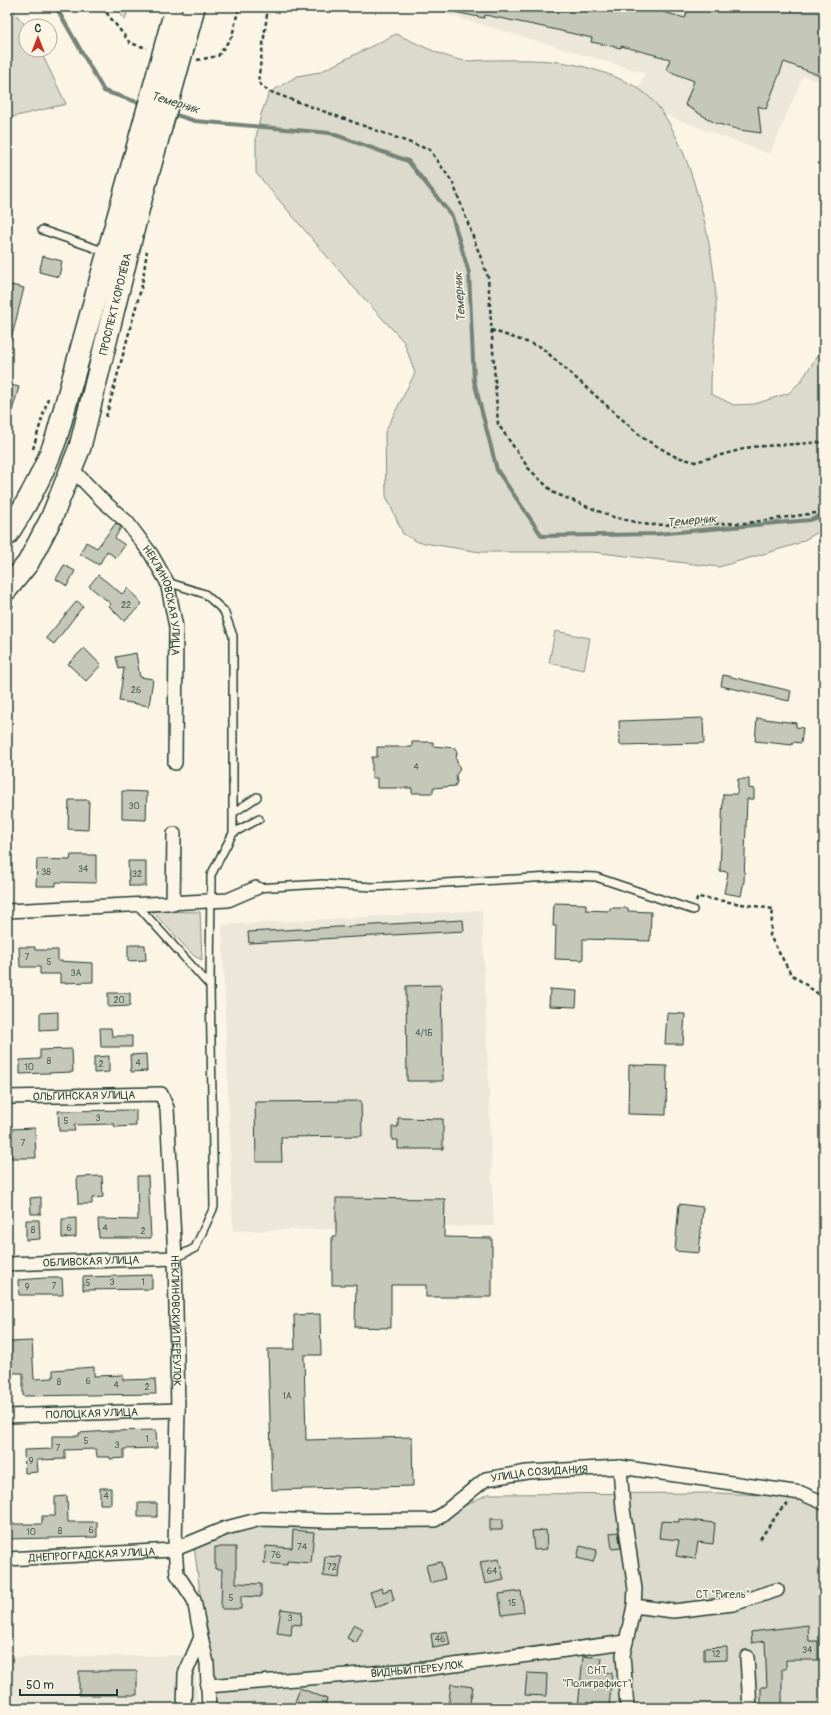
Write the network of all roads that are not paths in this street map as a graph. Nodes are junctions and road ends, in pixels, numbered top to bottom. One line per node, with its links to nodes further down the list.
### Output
1 (183, 14): 2 (main road, ПРОСПЕКТ КОРОЛЁВА, bridge)
2 (131, 205): 4 (main road, ПРОСПЕКТ КОРОЛЁВА); 5 (main road, ПРОСПЕКТ КОРОЛЁВА)
3 (42, 230): 4 (lane)
4 (108, 253): 6 (main road, ПРОСПЕКТ КОРОЛЁВА)
5 (72, 469): 7 (street, НЕКЛИНОВСКАЯ УЛИЦА); 8 (main road, ПРОСПЕКТ КОРОЛЁВА)
6 (7, 535)
7 (167, 582): 9 (street, НЕКЛИНОВСКАЯ УЛИЦА); 11 (lane)
8 (7, 589)
9 (175, 763)
10 (257, 797): 11 (lane)
11 (233, 813): 13 (lane)
12 (259, 819): 13 (lane)
13 (233, 833): 16 (lane)
14 (174, 834): 17 (street)
15 (256, 888): 16 (street); 19 (lane)
16 (211, 901): 17 (street); 21 (lane)
17 (173, 904): 18 (street)
18 (137, 905): 20 (street); 21 (lane)
19 (693, 910)
20 (7, 911)
21 (210, 986): 24 (lane)
22 (161, 1094): 23 (street, ОЛЬГИНСКАЯ УЛИЦА); 24 (street, НЕКЛИНОВСКИЙ ПЕРЕУЛОК)
23 (7, 1097)
24 (175, 1258): 25 (street, ОБЛИВСКАЯ УЛИЦА); 26 (street, НЕКЛИНОВСКИЙ ПЕРЕУЛОК)
25 (7, 1264)
26 (178, 1410): 27 (street, ПОЛОЦКАЯ УЛИЦА); 30 (street, НЕКЛИНОВСКИЙ ПЕРЕУЛОК)
27 (7, 1416)
28 (620, 1467): 29 (street, УЛИЦА СОЗИДАНИЯ); 30 (street, УЛИЦА СОЗИДАНИЯ); 33 (street)
29 (824, 1503)
30 (176, 1550): 31 (street, ДНЕПРОГРАДСКАЯ УЛИЦА); 34 (street, НЕКЛИНОВСКИЙ ПЕРЕУЛОК)
31 (7, 1559)
32 (778, 1590): 33 (street)
33 (634, 1606): 35 (street)
34 (201, 1637): 37 (street, НЕКЛИНОВСКИЙ ПЕРЕУЛОК); 38 (street)
35 (626, 1642): 37 (street, ВИДНЫЙ ПЕРЕУЛОК); 40 (street)
36 (747, 1657): 41 (street)
37 (207, 1686): 39 (street, НЕКЛИНОВСКИЙ ПЕРЕУЛОК)
38 (184, 1708)
39 (209, 1708)
40 (627, 1708)
41 (750, 1708)

